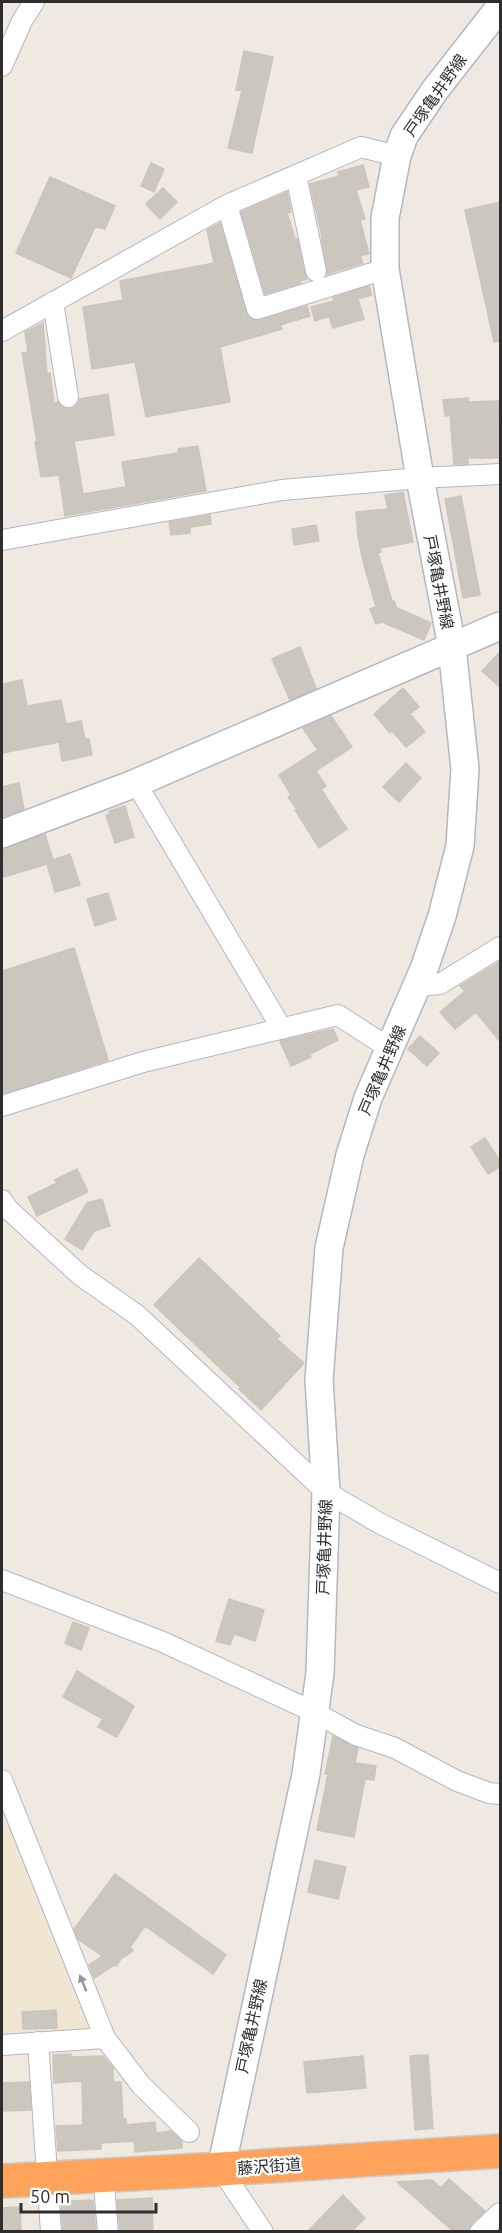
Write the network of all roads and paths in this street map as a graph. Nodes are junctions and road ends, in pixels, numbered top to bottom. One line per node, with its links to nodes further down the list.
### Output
1 (34, 2): 3 (street)
2 (501, 7): 4 (main road, 戸塚亀井野線)
3 (2, 66)
4 (397, 156): 5 (street); 7 (main road, 戸塚亀井野線)
5 (296, 175): 6 (street); 8 (street)
6 (227, 204): 7 (street); 9 (street)
7 (385, 269): 13 (main road, 戸塚亀井野線)
8 (316, 271)
9 (53, 302): 10 (street); 11 (street)
10 (2, 331)
11 (68, 397)
12 (501, 474): 13 (street)
13 (420, 478): 14 (street); 16 (main road, 戸塚亀井野線)
14 (2, 540)
15 (501, 626): 16 (main road)
16 (452, 647): 17 (main road); 20 (main road, 戸塚亀井野線)
17 (136, 783): 18 (main road); 21 (street)
18 (2, 834)
19 (501, 947): 20 (street)
20 (418, 986): 22 (main road, 戸塚亀井野線)
21 (282, 1029): 22 (street); 23 (street)
22 (389, 1048): 25 (main road, 戸塚亀井野線)
23 (2, 1106)
24 (2, 1200): 25 (street)
25 (326, 1492): 27 (street); 28 (main road, 戸塚亀井野線)
26 (2, 1580): 28 (street)
27 (501, 1583)
28 (314, 1712): 30 (street); 36 (main road, 戸塚亀井野線)
29 (2, 1780): 31 (street, one-way to 29)
30 (501, 1794)
31 (105, 2038): 32 (street); 34 (street)
32 (38, 2042): 33 (street); 38 (street)
33 (2, 2044)
34 (189, 2132)
35 (501, 2151): 36 (highway, 藤沢街道)
36 (221, 2169): 37 (highway, 藤沢街道); 43 (street)
37 (103, 2174): 38 (highway, 藤沢街道); 42 (street)
38 (48, 2178): 39 (highway, 藤沢街道); 41 (street)
39 (2, 2181)
40 (501, 2214): 44 (street)
41 (51, 2232)
42 (108, 2232)
43 (262, 2232)
44 (480, 2232)

